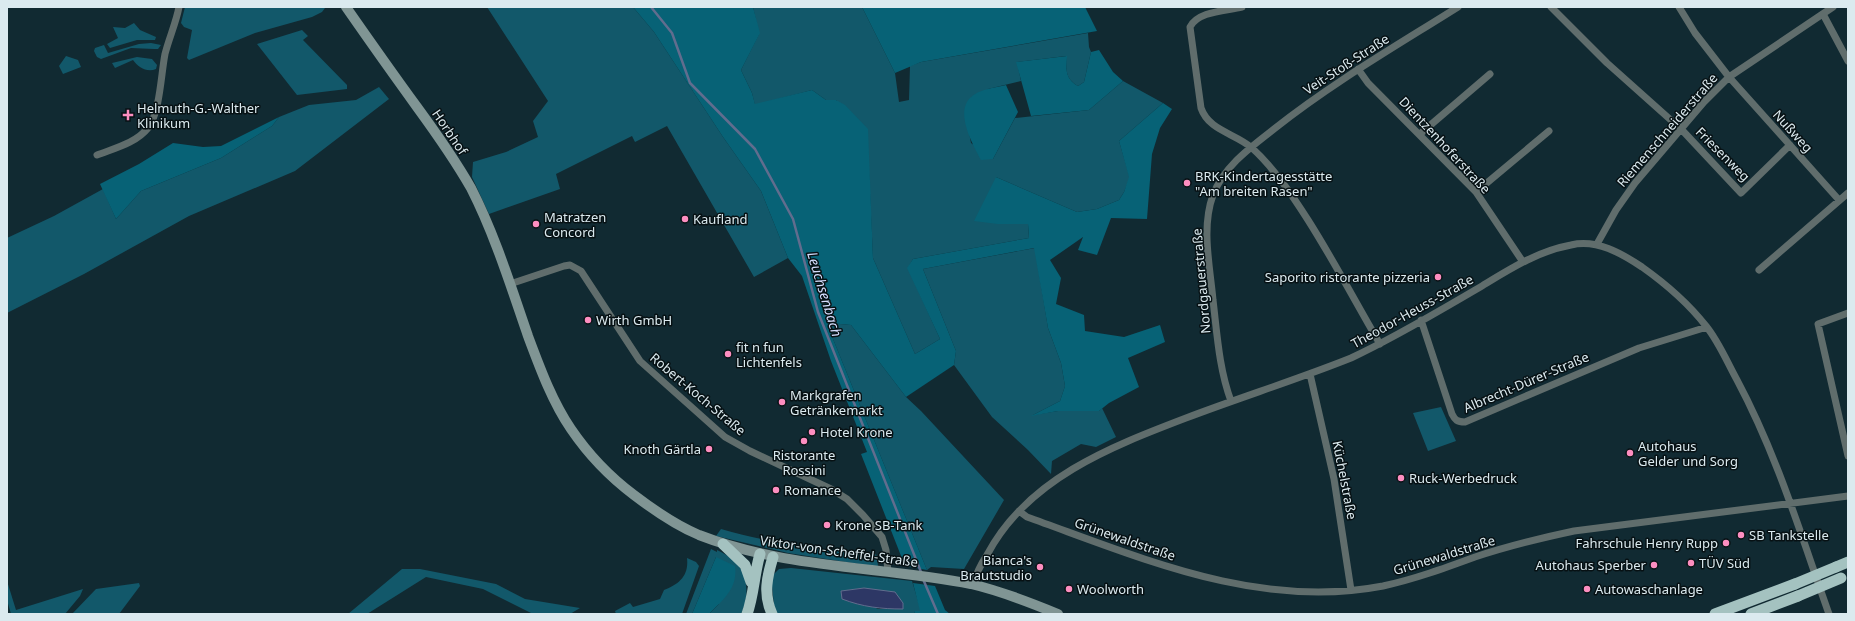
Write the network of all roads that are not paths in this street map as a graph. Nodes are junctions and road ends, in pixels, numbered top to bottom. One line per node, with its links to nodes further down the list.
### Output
1 (179, 7): 18 (street)
2 (346, 7): 25 (main road, Horbhof)
3 (1242, 7): 17 (street)
4 (1458, 7): 10 (street, Veit-Stoß-Straße)
5 (1550, 7): 13 (street, Friesenweg)
6 (1679, 7): 12 (street, Nußweg)
7 (1833, 7): 8 (street, Riemenschneiderstraße)
8 (1823, 14): 9 (street); 12 (street, Riemenschneiderstraße)
9 (1848, 61)
10 (1358, 69): 15 (street, Dientzenhoferstraße); 17 (street, Veit-Stoß-Straße)
11 (1490, 74): 15 (street)
12 (1729, 77): 13 (street, Riemenschneiderstraße); 16 (street, Nußweg)
13 (1682, 130): 16 (street, Friesenweg); 22 (street, Riemenschneiderstraße)
14 (1549, 131): 19 (street)
15 (1420, 134): 19 (street, Dientzenhoferstraße)
16 (1790, 146): 21 (street, Nußweg)
17 (1251, 148): 29 (street); 31 (street, Nordgauerstraße)
18 (97, 155)
19 (1476, 192): 23 (street, Dientzenhoferstraße)
20 (1848, 193): 21 (street)
21 (1839, 200): 24 (street)
22 (1597, 244): 23 (street, Theodor-Heuss-Straße); 28 (street, Theodor-Heuss-Straße)
23 (1523, 262): 27 (street, Theodor-Heuss-Straße)
24 (1759, 270)
25 (510, 284): 36 (main road, Viktor-von-Scheffel-Straße); 40 (street, Robert-Koch-Straße)
26 (1848, 313): 32 (street)
27 (1421, 320): 28 (street, Albrecht-Dürer-Straße); 29 (street, Theodor-Heuss-Straße)
28 (1707, 327): 34 (street, Theodor-Heuss-Straße)
29 (1380, 344): 30 (street, Theodor-Heuss-Straße)
30 (1310, 374): 31 (street, Theodor-Heuss-Straße); 44 (street, Küchelstraße)
31 (1231, 401): 35 (street, Theodor-Heuss-Straße)
32 (1848, 456)
33 (1848, 496): 34 (street, Grünewaldstraße)
34 (1791, 504): 44 (street, Grünewaldstraße); 50 (street, Theodor-Heuss-Straße)
35 (1019, 511): 42 (street, Theodor-Heuss-Straße); 44 (street, Grünewaldstraße)
36 (723, 544): 37 (main road, Viktor-von-Scheffel-Straße); 43 (highway)
37 (760, 554): 38 (main road, Viktor-von-Scheffel-Straße); 43 (highway)
38 (774, 557): 40 (main road, Viktor-von-Scheffel-Straße); 46 (highway)
39 (1848, 562): 48 (highway, bridge)
40 (888, 572): 42 (main road, Viktor-von-Scheffel-Straße)
41 (1844, 577): 49 (highway, bridge)
42 (973, 585): 47 (main road, Viktor-von-Scheffel-Straße)
43 (752, 588): 45 (highway)
44 (1351, 590)
45 (747, 614)
46 (772, 614)
47 (1058, 614)
48 (1716, 614)
49 (1751, 614)
50 (1830, 614)

